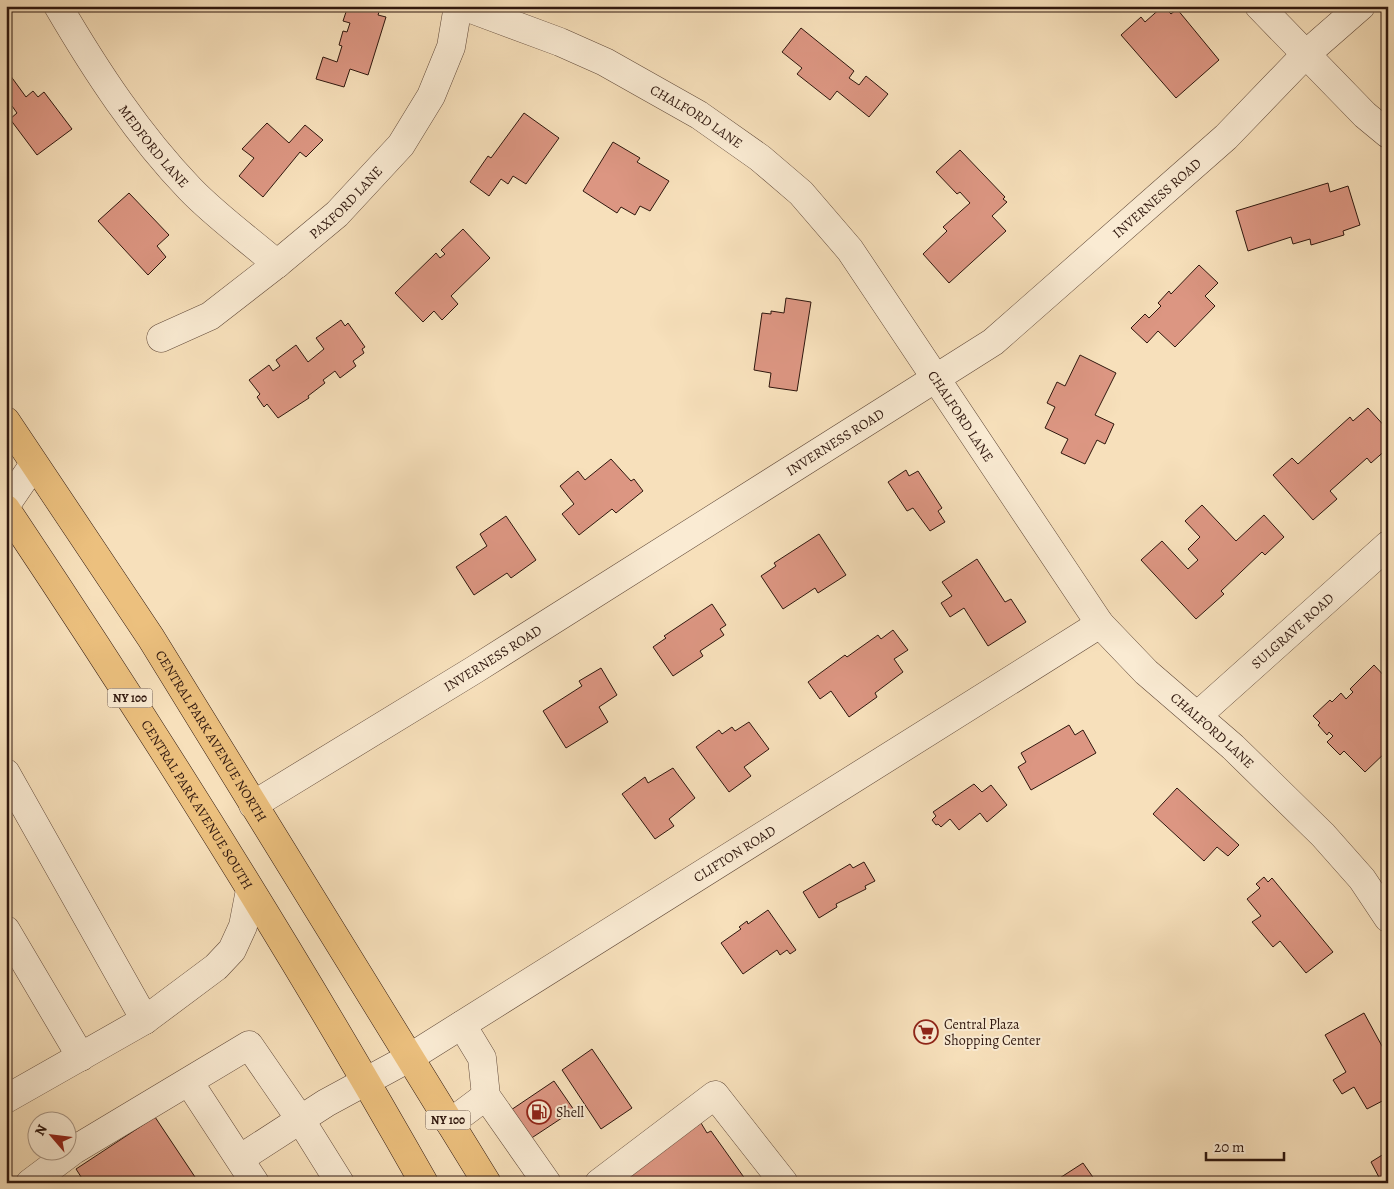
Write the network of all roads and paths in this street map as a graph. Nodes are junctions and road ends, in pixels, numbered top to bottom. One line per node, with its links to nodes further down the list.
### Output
1 (58, 6): 8 (street, MEDFORD LANE)
2 (458, 6): 8 (street, PAXFORD LANE)
3 (463, 6): 10 (street, CHALFORD LANE)
4 (1259, 6): 6 (street)
5 (1361, 6): 6 (street, INVERNESS ROAD)
6 (1305, 56): 7 (street); 10 (street, INVERNESS ROAD)
7 (1388, 134)
8 (277, 264): 9 (street, PAXFORD LANE)
9 (161, 338)
10 (937, 377): 16 (street, CHALFORD LANE); 19 (street, INVERNESS ROAD)
11 (6, 421): 12 (main road, CENTRAL PARK AVENUE NORTH / NY 100)
12 (34, 464): 13 (street); 14 (street); 19 (main road, CENTRAL PARK AVENUE NORTH / NY 100)
13 (6, 471)
14 (6, 507): 20 (main road, CENTRAL PARK AVENUE SOUTH / NY 100)
15 (1388, 545): 17 (street, SULGRAVE ROAD)
16 (1100, 624): 17 (street, CHALFORD LANE); 24 (street, CLIFTON ROAD)
17 (1197, 716): 21 (street, CHALFORD LANE)
18 (6, 772): 23 (street)
19 (253, 805): 26 (main road, CENTRAL PARK AVENUE NORTH / NY 100)
20 (250, 890): 23 (street); 27 (main road, CENTRAL PARK AVENUE SOUTH / NY 100)
21 (1388, 918)
22 (6, 930): 25 (street)
23 (145, 1020): 25 (street)
24 (462, 1025): 26 (street, CLIFTON ROAD); 30 (street)
25 (81, 1057): 29 (street)
26 (409, 1058): 27 (street, CLIFTON ROAD); 32 (main road, NY 100)
27 (366, 1080): 31 (street, CLIFTON ROAD); 38 (main road, NY 100)
28 (189, 1082): 31 (street); 33 (street); 35 (street)
29 (8, 1093)
30 (486, 1096): 32 (street); 34 (street)
31 (300, 1119): 33 (street, CLIFTON ROAD); 37 (street)
32 (450, 1123): 39 (main road, NY 100)
33 (240, 1158): 36 (street)
34 (537, 1179)
35 (30, 1183)
36 (255, 1183)
37 (340, 1183)
38 (424, 1183)
39 (487, 1183)
40 (600, 1183): 41 (street)
41 (784, 1183)

